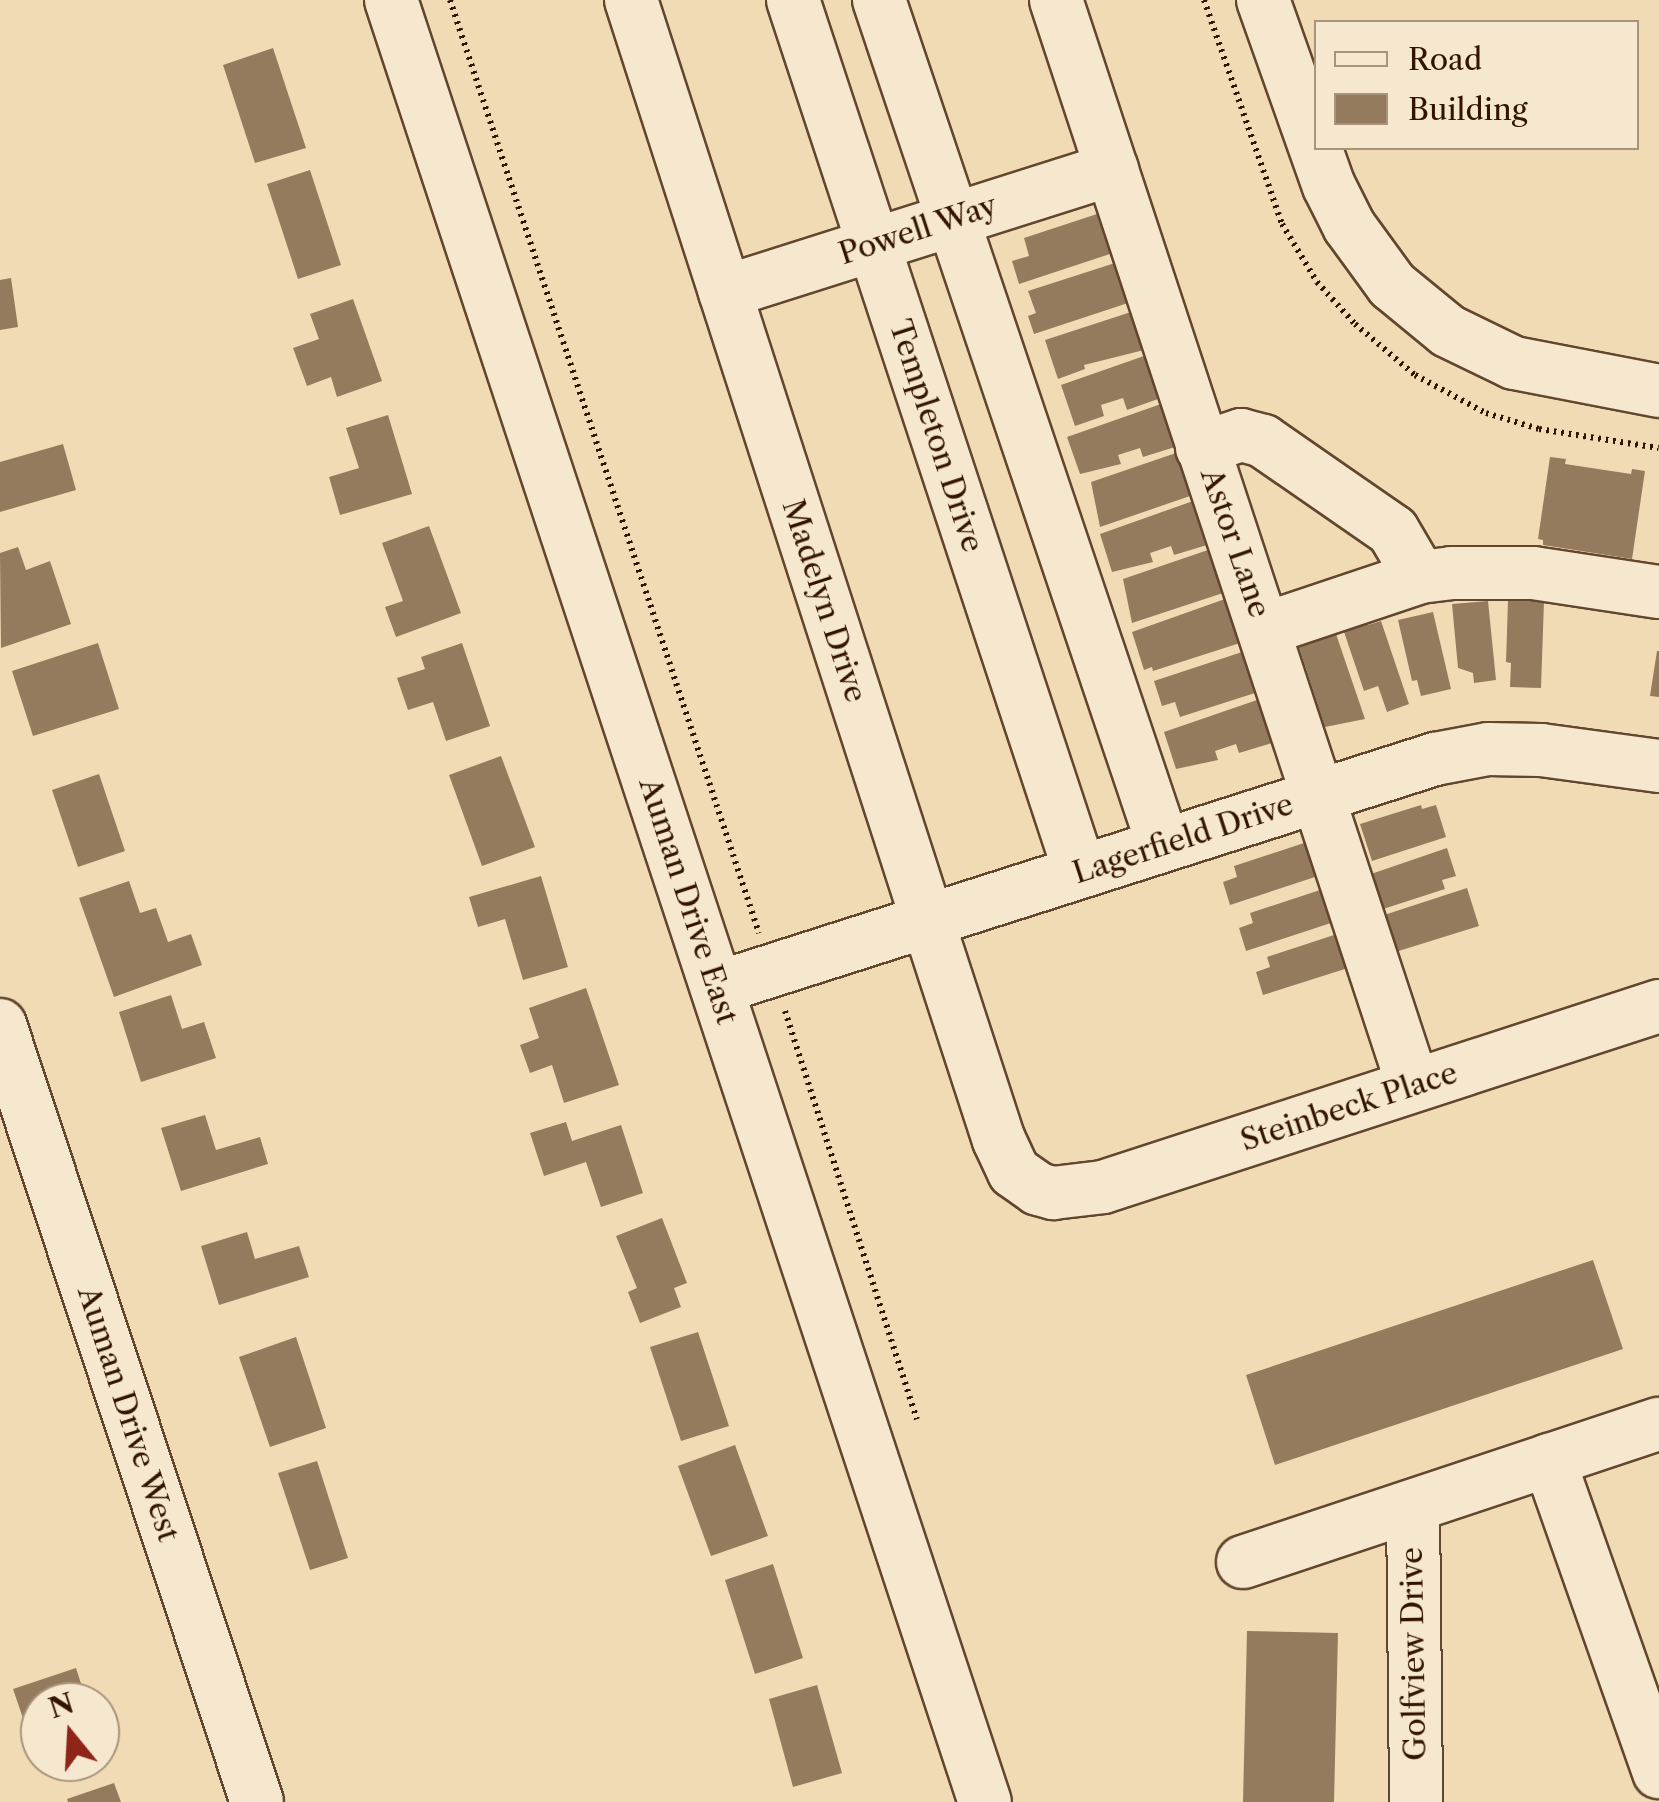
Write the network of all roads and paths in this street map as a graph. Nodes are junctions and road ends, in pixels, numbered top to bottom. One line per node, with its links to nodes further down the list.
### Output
1 (391, 0): 25 (street, Auman Drive East)
2 (450, 0): 24 (path)
3 (632, 0): 13 (street, Madelyn Drive)
4 (792, 0): 12 (street, Templeton Drive)
5 (879, 0): 11 (street)
6 (1056, 0): 10 (street, Astor Lane)
7 (1263, 0): 8 (street)
8 (1314, 146)
9 (1315, 150): 14 (street)
10 (1112, 169): 11 (street, Powell Way); 15 (street, Astor Lane)
11 (951, 219): 12 (street, Powell Way); 21 (street)
12 (873, 244): 13 (street, Powell Way); 22 (street, Templeton Drive)
13 (725, 292): 23 (street, Madelyn Drive)
14 (1659, 391)
15 (1202, 448): 16 (street); 18 (street, Astor Lane)
16 (1420, 577): 17 (street); 18 (street)
17 (1659, 592)
18 (1265, 629): 20 (street, Astor Lane)
19 (1659, 766): 20 (street, Lagerfield Drive)
20 (1320, 796): 21 (street, Lagerfield Drive); 28 (street, Astor Lane)
21 (1164, 844): 22 (street, Lagerfield Drive)
22 (1080, 872): 23 (street, Lagerfield Drive)
23 (928, 922): 24 (street, Lagerfield Drive); 29 (street, Madelyn Drive)
24 (772, 970): 25 (street, Lagerfield Drive); 30 (path)
25 (716, 988): 37 (street, Auman Drive East)
26 (1659, 1006): 28 (street, Steinbeck Place)
27 (0, 1026): 36 (street, Auman Drive West)
28 (1414, 1086): 29 (street, Steinbeck Place)
29 (1038, 1189)
30 (918, 1419)
31 (1659, 1424): 32 (street, Golfview Drive)
32 (1549, 1460): 33 (street, Golfview Drive); 35 (street)
33 (1413, 1506): 34 (street, Golfview Drive); 38 (street, Golfview Drive)
34 (1243, 1562)
35 (1659, 1772)
36 (256, 1802)
37 (985, 1802)
38 (1416, 1802)

